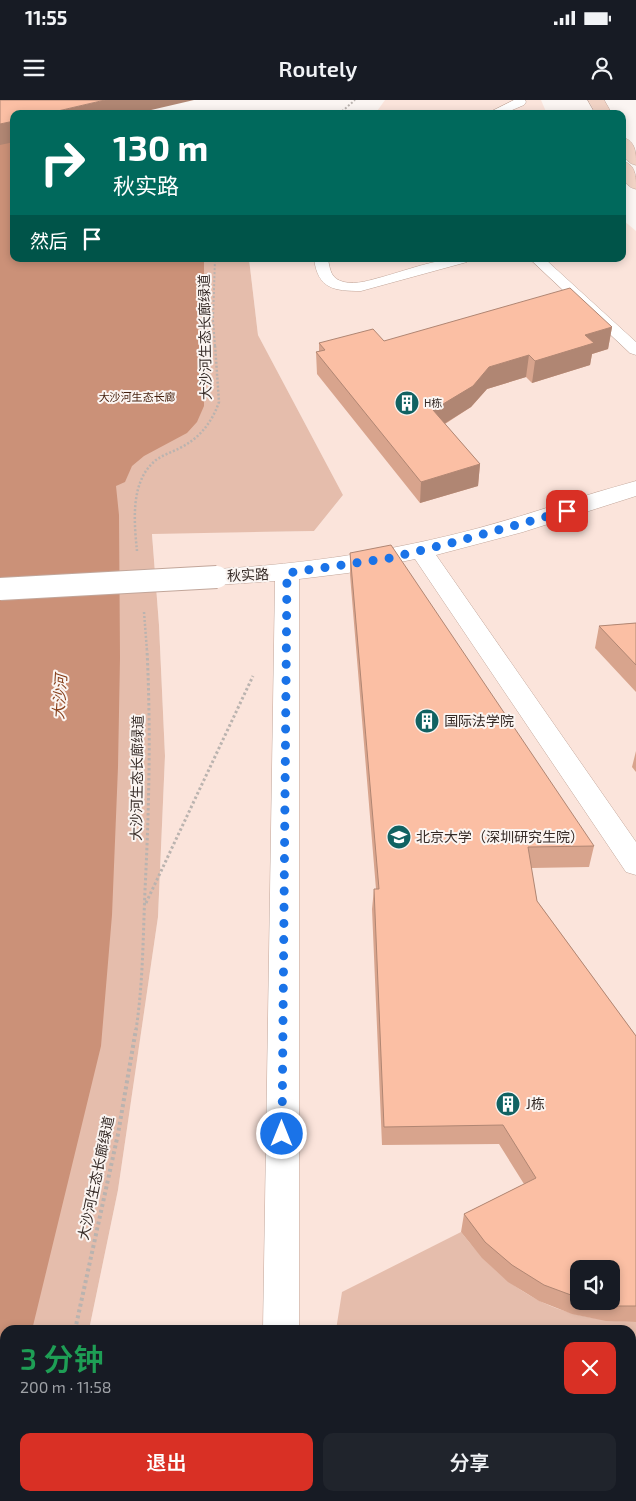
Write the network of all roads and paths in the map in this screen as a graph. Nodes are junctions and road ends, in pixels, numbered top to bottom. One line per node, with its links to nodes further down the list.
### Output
1 (355, 100): 3 (path)
2 (521, 105): 4 (lane)
3 (344, 110)
4 (505, 110)
5 (626, 147): 6 (main road)
6 (636, 160)
7 (626, 171): 8 (main road)
8 (636, 184)
9 (215, 262): 16 (path, 大沙河生态长廊绿道)
10 (322, 262): 11 (lane)
11 (451, 262)
12 (540, 262): 13 (lane)
13 (636, 350)
14 (636, 488): 15 (street, 秋实路)
15 (421, 550): 17 (street, 秋实路); 21 (street)
16 (137, 553)
17 (287, 573): 18 (street, 秋实路, bridge); 24 (street)
18 (0, 589)
19 (143, 609): 22 (path, 大沙河生态长廊绿道)
20 (255, 671): 22 (path)
21 (636, 864)
22 (144, 906): 23 (path, 大沙河生态长廊绿道)
23 (76, 1325)
24 (281, 1325)

